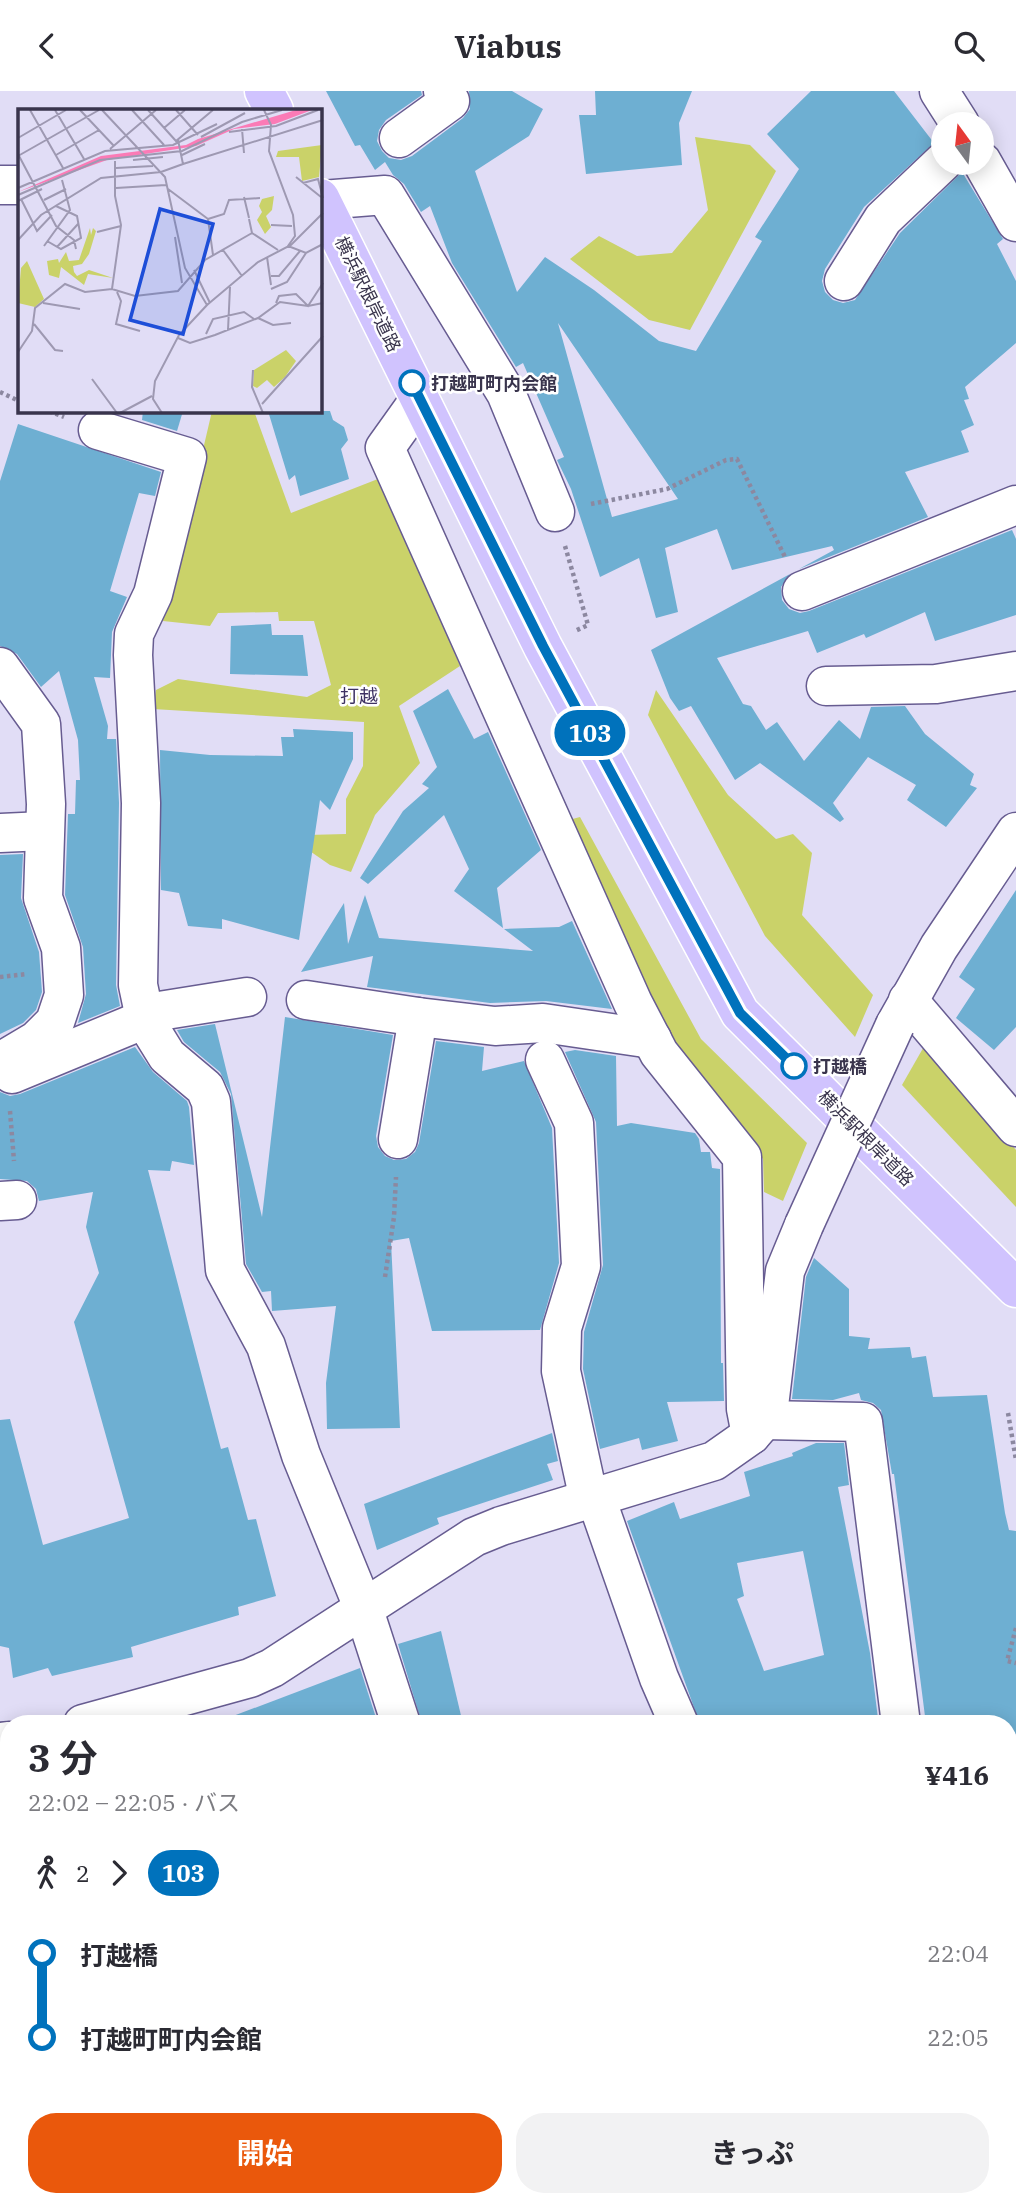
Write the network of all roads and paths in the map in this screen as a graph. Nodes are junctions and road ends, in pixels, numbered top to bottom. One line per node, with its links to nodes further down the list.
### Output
1 (264, 91): 4 (main road)
2 (443, 91): 6 (street)
3 (939, 91): 5 (street)
4 (273, 109)
5 (952, 112)
6 (399, 138)
7 (931, 173): 14 (street)
8 (989, 175): 13 (street)
9 (0, 185): 10 (street)
10 (18, 185)
11 (322, 199): 20 (street)
12 (322, 201): 16 (main road, 横浜駅根岸道路)
13 (1016, 222)
14 (844, 281)
15 (0, 392): 17 (path)
16 (420, 399): 22 (main road, 横浜駅根岸道路); 34 (street)
17 (18, 401)
18 (98, 430): 33 (street)
19 (1016, 505): 21 (street)
20 (555, 512): 21 (path); 22 (path)
21 (802, 591)
22 (543, 646): 41 (main road, 横浜駅根岸道路)
23 (0, 667): 26 (street)
24 (1016, 671): 25 (street)
25 (826, 685)
26 (44, 831): 28 (street); 36 (street)
27 (1016, 832): 31 (street)
28 (0, 833)
29 (247, 997): 33 (street)
30 (306, 1000): 32 (street)
31 (902, 1012): 37 (street); 43 (street, bridge)
32 (418, 1017): 34 (street); 38 (street)
33 (145, 1018): 36 (street); 46 (street)
34 (652, 1039): 43 (street)
35 (545, 1060): 45 (street)
36 (2, 1071): 39 (path)
37 (1016, 1127)
38 (398, 1153): 40 (path)
39 (9, 1201)
40 (385, 1277)
41 (1016, 1289)
42 (1007, 1413): 44 (path)
43 (758, 1428): 45 (street); 52 (street)
44 (1016, 1460)
45 (593, 1499): 46 (street); 51 (street)
46 (363, 1607): 49 (street); 50 (street)
47 (1016, 1627): 48 (path)
48 (1016, 1664)
49 (116, 1715)
50 (398, 1715)
51 (674, 1715)
52 (900, 1715)

